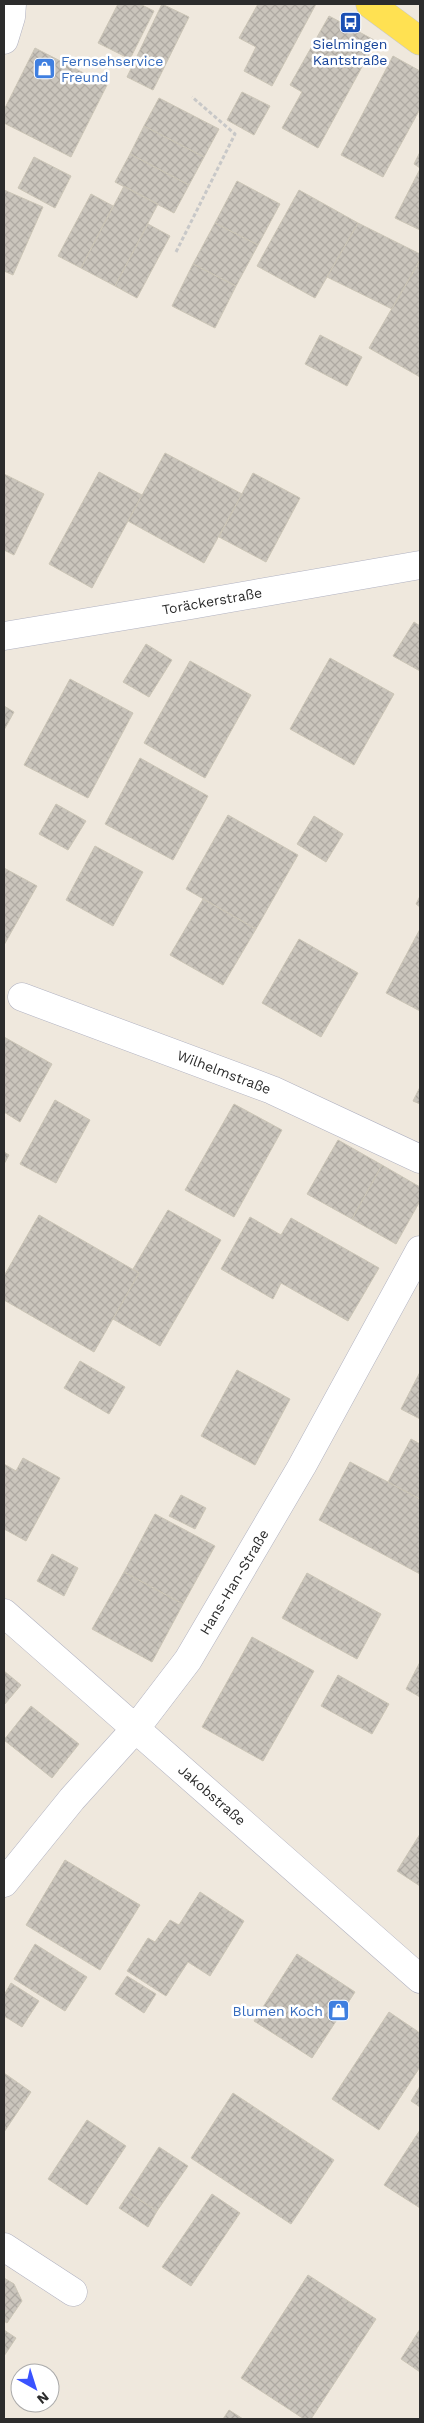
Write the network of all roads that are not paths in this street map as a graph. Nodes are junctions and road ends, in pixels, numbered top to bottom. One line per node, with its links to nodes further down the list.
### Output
1 (12, 4): 3 (street)
2 (370, 4): 4 (main road)
3 (4, 40)
4 (420, 41)
5 (420, 565): 6 (street, Toräckerstraße)
6 (4, 636)
7 (22, 997): 8 (street, Wilhelmstraße)
8 (420, 1159)
9 (420, 1250): 11 (street, Hans-Han-Straße)
10 (4, 1612): 11 (street, Jakobstraße)
11 (136, 1728): 12 (street, Hans-Han-Straße); 13 (street, Jakobstraße)
12 (4, 1883)
13 (420, 1979)
14 (4, 2247): 15 (street)
15 (73, 2292)

